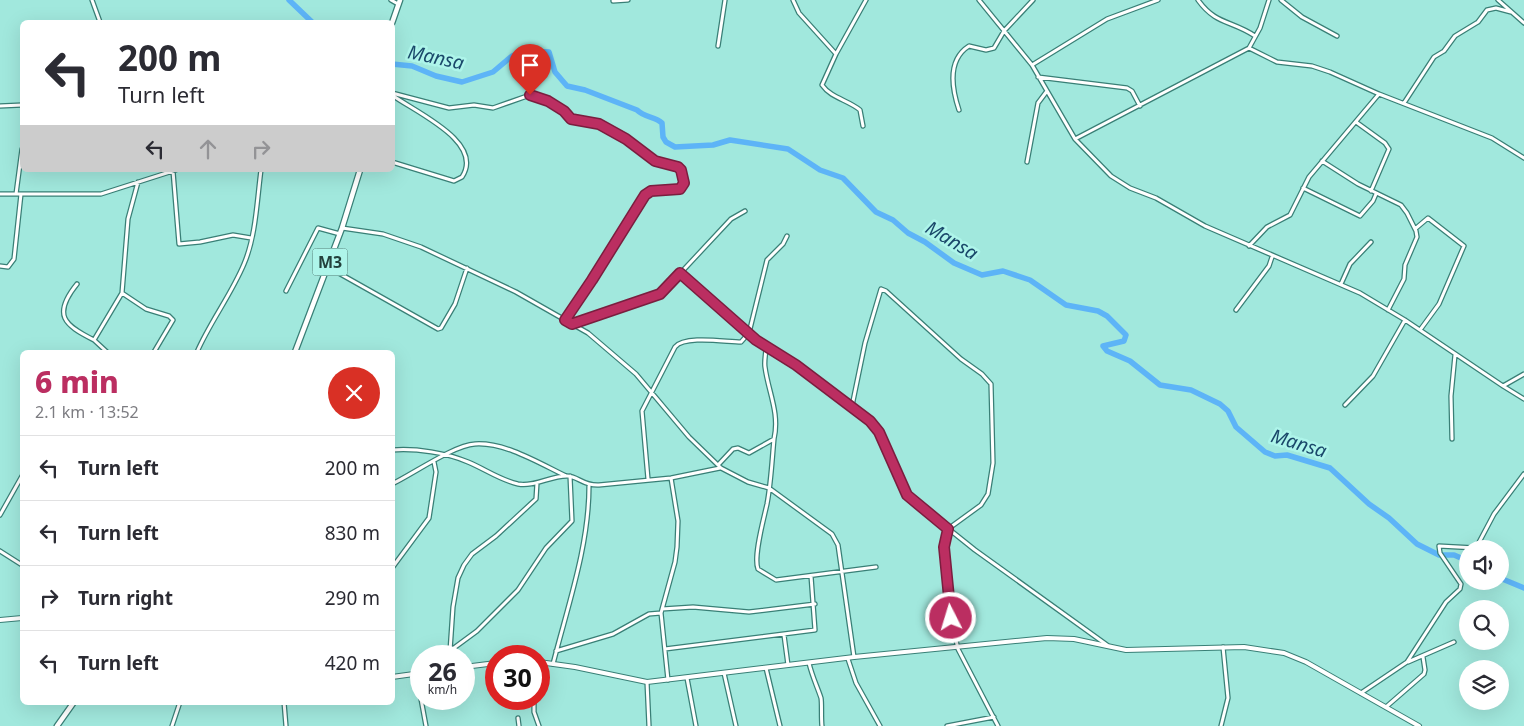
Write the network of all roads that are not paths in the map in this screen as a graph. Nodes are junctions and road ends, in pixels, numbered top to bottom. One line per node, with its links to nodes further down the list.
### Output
1 (92, 0): 17 (street)
2 (391, 0): 15 (street)
3 (628, 0): 14 (street)
4 (725, 0): 23 (street)
5 (793, 0): 25 (street)
6 (866, 0): 25 (street)
7 (979, 0): 20 (street)
8 (1033, 0): 20 (street)
9 (1158, 0): 26 (street)
10 (1198, 0): 21 (street)
11 (1269, 0): 21 (street)
12 (1281, 0): 22 (street)
13 (1498, 0): 16 (street)
14 (613, 1)
15 (399, 2): 18 (main road)
16 (1510, 12): 19 (street); 32 (street)
17 (99, 20)
18 (393, 20)
19 (1524, 23)
20 (1004, 31): 26 (street); 36 (street)
21 (1255, 36): 24 (street)
22 (1337, 36)
23 (718, 46)
24 (1249, 48): 29 (street); 35 (street)
25 (836, 54): 38 (street)
26 (1032, 65): 27 (street)
27 (1038, 77): 28 (street); 35 (street)
28 (1047, 91): 39 (street); 41 (street)
29 (1379, 94): 32 (street); 37 (street)
30 (395, 95): 75 (street)
31 (395, 96): 43 (street)
32 (1404, 103): 40 (street)
33 (20, 105): 34 (street)
34 (0, 106)
35 (1140, 106): 39 (street)
36 (959, 110)
37 (1356, 122): 42 (street); 51 (street)
38 (864, 126)
39 (1075, 139): 63 (street)
40 (1524, 158)
41 (1028, 162)
42 (1322, 162): 50 (street); 51 (street)
43 (395, 163)
44 (20, 164): 53 (street)
45 (168, 172): 49 (street)
46 (174, 172): 61 (street)
47 (261, 172): 61 (street)
48 (359, 172): 57 (main road, M3)
49 (138, 182): 54 (street); 72 (street)
50 (1303, 188): 55 (street); 63 (street)
51 (1371, 191): 55 (street)
52 (0, 194): 53 (street)
53 (16, 194): 54 (street)
54 (21, 194): 65 (street)
55 (1376, 194): 58 (street)
56 (745, 211): 68 (street)
57 (342, 228): 59 (main road, M3); 67 (street)
58 (1415, 228): 74 (street); 78 (street)
59 (340, 234): 66 (main road, M3); 71 (street)
60 (787, 236): 79 (street)
61 (251, 238): 84 (street)
62 (1371, 242): 70 (street)
63 (1249, 246): 64 (street)
64 (1272, 257): 70 (street); 73 (street)
65 (0, 266)
66 (328, 267): 67 (street); 85 (main road, M3)
67 (467, 268): 75 (street)
68 (680, 273): 77 (street); 79 (street)
69 (77, 284): 80 (street)
70 (1342, 284): 74 (street)
71 (286, 291)
72 (122, 293): 80 (street); 83 (street)
73 (1236, 310)
74 (1388, 310): 76 (street)
75 (565, 320): 77 (street)
76 (1405, 320): 78 (street); 91 (street)
77 (572, 324): 89 (street)
78 (1420, 330): 86 (street)
79 (749, 333): 81 (street); 89 (street)
80 (94, 340): 82 (street)
81 (766, 347): 92 (street); 93 (street)
82 (106, 350)
83 (155, 350)
84 (198, 350)
85 (296, 350)
86 (1455, 355): 88 (street); 94 (street)
87 (1524, 374): 88 (street)
88 (1503, 386): 90 (street)
89 (651, 394): 98 (street); 102 (street)
90 (1524, 399)
91 (1345, 405)
92 (852, 406): 109 (street); 109 (street)
93 (774, 438): 98 (street); 107 (street)
94 (1452, 439)
95 (395, 450): 96 (street)
96 (446, 455): 97 (street); 100 (street); 105 (street)
97 (434, 462): 104 (street); 112 (street)
98 (720, 466): 101 (street); 107 (street)
99 (1524, 474): 132 (street)
100 (568, 476): 105 (street); 106 (street); 123 (street)
101 (671, 478): 102 (street); 117 (street)
102 (648, 479): 106 (street)
103 (20, 480): 108 (street)
104 (395, 482)
105 (536, 483): 122 (street)
106 (589, 486): 128 (street)
107 (769, 488): 114 (street); 115 (street)
108 (0, 515)
109 (948, 529): 124 (street); 126 (street)
110 (0, 551): 111 (street)
111 (20, 564)
112 (395, 564)
113 (876, 567): 114 (street)
114 (842, 572): 115 (street); 129 (street)
115 (811, 576): 116 (street)
116 (815, 604): 117 (street); 120 (street)
117 (662, 611): 127 (street); 128 (street)
118 (20, 618): 119 (street)
119 (0, 620)
120 (784, 634): 127 (street); 136 (street)
121 (1454, 642): 130 (street)
122 (451, 645)
123 (459, 645)
124 (1109, 647): 125 (street); 126 (street)
125 (1223, 647): 144 (street); 167 (street)
126 (958, 648): 129 (street); 151 (street)
127 (665, 650): 142 (street)
128 (556, 651): 135 (street)
129 (854, 657): 131 (street)
130 (1422, 657): 132 (street); 148 (street)
131 (848, 658): 133 (street); 164 (street)
132 (1407, 662): 144 (street)
133 (809, 663): 136 (street); 163 (street)
134 (550, 664): 135 (street)
135 (553, 664): 143 (street)
136 (788, 666): 137 (street)
137 (766, 668): 138 (street); 162 (street)
138 (724, 673): 141 (street); 161 (street)
139 (410, 675): 140 (street)
140 (395, 677)
141 (687, 678): 142 (street); 160 (street)
142 (668, 680): 143 (street)
143 (646, 682): 159 (street)
144 (1361, 693): 148 (street)
145 (72, 705): 153 (main road)
146 (179, 705): 154 (street)
147 (284, 705): 155 (street)
148 (1386, 707): 168 (street)
149 (423, 710): 156 (street)
150 (534, 710): 158 (street)
151 (994, 717): 165 (street); 166 (street)
152 (518, 718): 157 (street)
153 (57, 726)
154 (172, 726)
155 (286, 726)
156 (426, 726)
157 (519, 726)
158 (539, 726)
159 (649, 726)
160 (696, 726)
161 (736, 726)
162 (780, 726)
163 (822, 726)
164 (880, 726)
165 (947, 726)
166 (998, 726)
167 (1222, 726)
168 (1419, 726)

